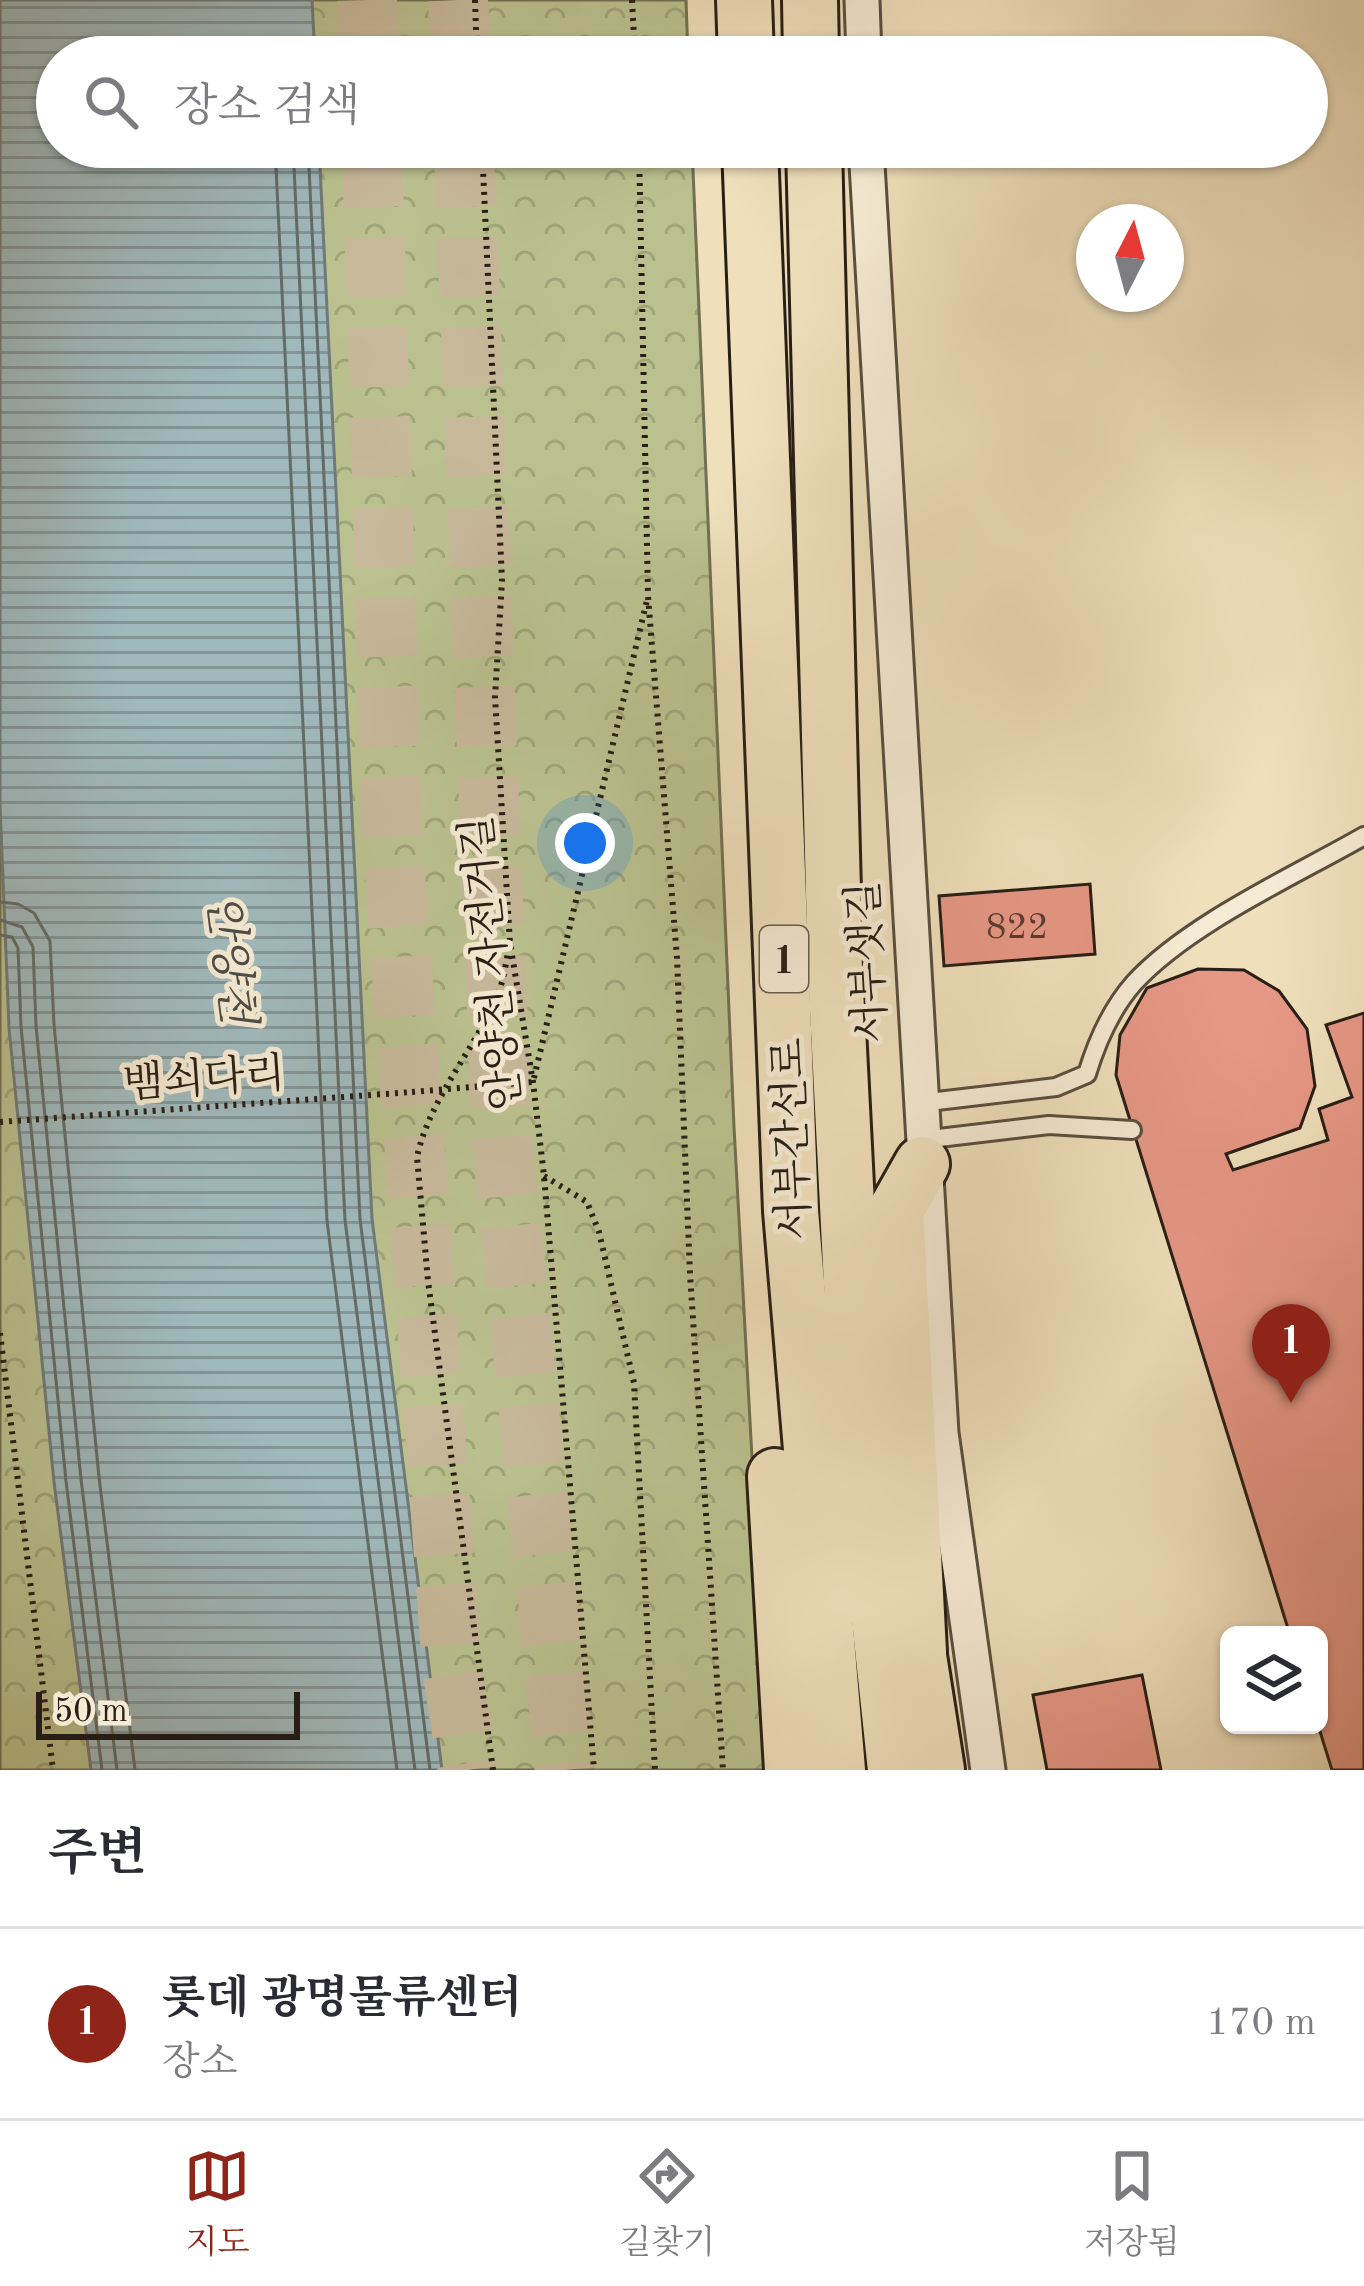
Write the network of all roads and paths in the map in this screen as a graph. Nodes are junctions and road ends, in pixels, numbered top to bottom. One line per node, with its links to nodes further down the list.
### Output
1 (475, 0): 6 (path)
2 (632, 0): 7 (path)
3 (744, 0): 8 (main road)
4 (810, 0): 9 (main road)
5 (862, 0): 10 (street)
6 (476, 36)
7 (634, 36)
8 (745, 36)
9 (811, 36)
10 (863, 36)
11 (483, 168): 18 (path, 안양천 자전거길)
12 (638, 168): 16 (path)
13 (751, 168): 26 (main road, 서부간선로 / 1)
14 (815, 168): 27 (main road, 서부간선로 / 1)
15 (867, 168): 21 (street, 서부샛길)
16 (648, 596): 19 (path); 34 (path)
17 (1364, 836): 21 (lane)
18 (510, 944): 19 (path, 안양천 자전거길); 20 (path)
19 (533, 1082): 20 (path, 뱀쇠다리); 25 (path, 안양천 자전거길)
20 (444, 1091): 22 (path, 뱀쇠다리, bridge); 31 (path)
21 (919, 1103): 24 (street, 서부샛길)
22 (0, 1122)
23 (1132, 1130): 24 (lane)
24 (922, 1152): 29 (main road); 39 (street, 서부샛길)
25 (544, 1176): 32 (path, 안양천 자전거길); 33 (path)
26 (791, 1211): 35 (main road); 36 (main road, 서부간선로 / 1)
27 (848, 1216): 29 (main road); 37 (main road, 서부간선로 / 1)
28 (0, 1333): 30 (path)
29 (919, 1660): 38 (main road)
30 (53, 1770)
31 (493, 1770)
32 (594, 1770)
33 (655, 1770)
34 (723, 1770)
35 (792, 1770)
36 (838, 1770)
37 (895, 1770)
38 (937, 1770)
39 (988, 1770)

